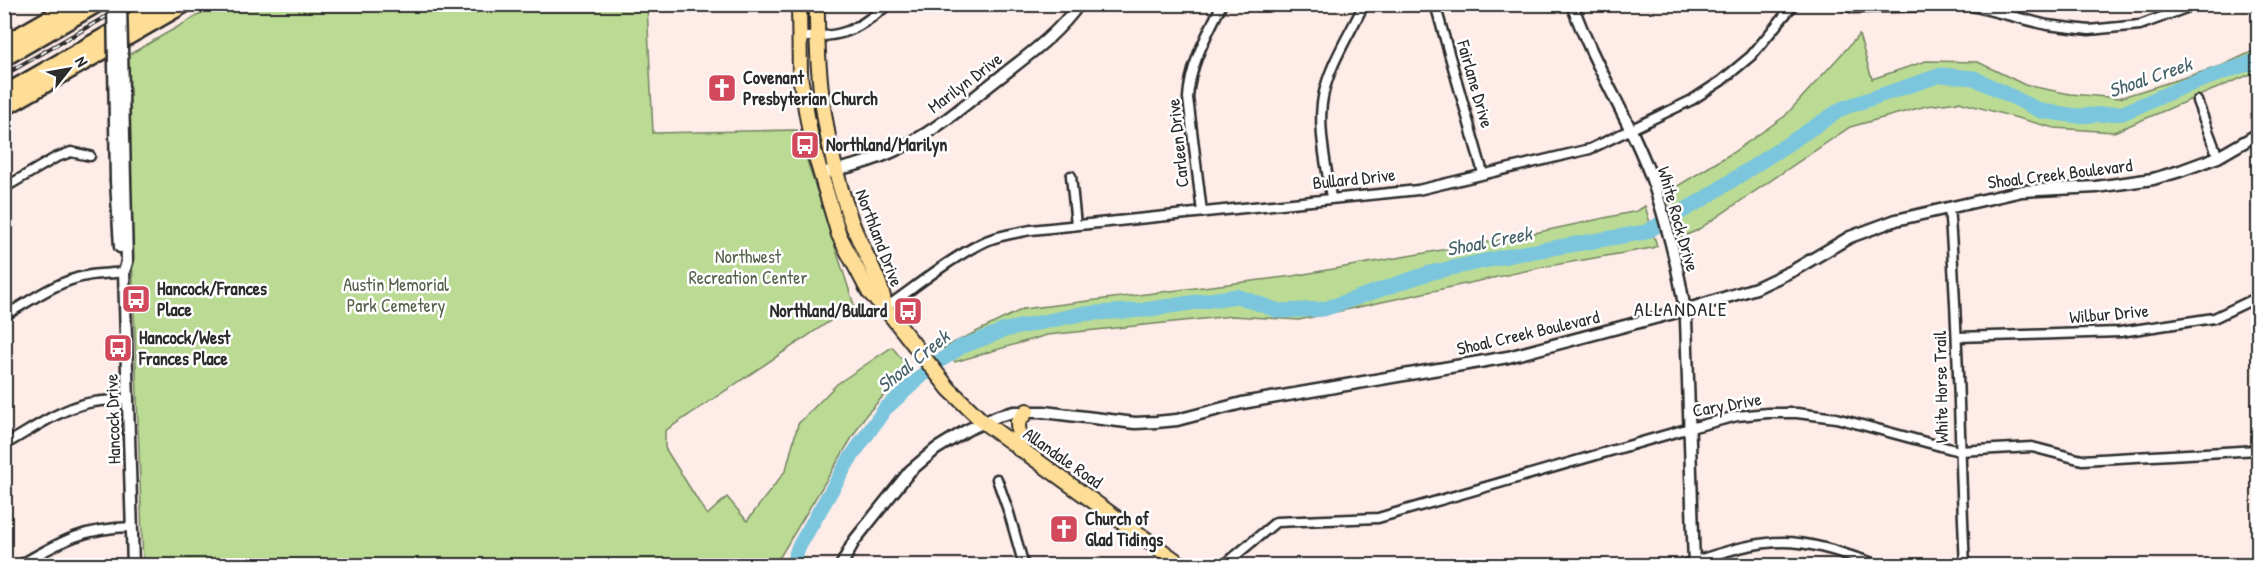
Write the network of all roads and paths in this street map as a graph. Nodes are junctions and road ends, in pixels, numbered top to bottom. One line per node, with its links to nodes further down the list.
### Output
1 (74, 4): 20 (highway)
2 (97, 4): 21 (highway)
3 (113, 4): 33 (street, Hancock Drive, bridge)
4 (121, 4): 33 (street, Hancock Drive, bridge)
5 (161, 4): 22 (highway)
6 (185, 4): 24 (highway)
7 (799, 4): 18 (main road, Northland Drive)
8 (817, 4): 19 (main road, Northland Drive)
9 (889, 4): 19 (street)
10 (1079, 4): 29 (street, Marilyn Drive)
11 (1222, 4): 37 (street, Carleen Drive)
12 (1364, 4): 35 (street)
13 (1435, 4): 31 (street, Fairlane Drive)
14 (1794, 4): 25 (street, Bullard Drive)
15 (1842, 4): 16 (street)
16 (2197, 4)
17 (1575, 5): 25 (street, White Rock Drive)
18 (799, 37): 19 (street); 30 (main road, Northland Drive)
19 (817, 37): 29 (main road, Northland Drive)
20 (4, 45)
21 (4, 58)
22 (4, 94)
23 (2196, 101): 28 (street)
24 (4, 108)
25 (1630, 130): 31 (street, Bullard Drive); 42 (street, White Rock Drive)
26 (2259, 134): 28 (street, Shoal Creek Boulevard)
27 (90, 156): 34 (street)
28 (2218, 156): 36 (street, Shoal Creek Boulevard)
29 (835, 171): 30 (street, Marilyn Drive); 41 (main road, Northland Drive)
30 (819, 173): 41 (main road, Northland Drive)
31 (1483, 173): 35 (street, Bullard Drive)
32 (1071, 176): 38 (street)
33 (121, 180): 39 (street, Hancock Drive)
34 (4, 188)
35 (1331, 198): 37 (street, Bullard Drive)
36 (1948, 207): 42 (street, Shoal Creek Boulevard); 44 (street, White Horse Trail)
37 (1202, 212): 38 (street, Bullard Drive)
38 (1076, 225): 41 (street, Bullard Drive)
39 (124, 272): 43 (street); 45 (street, Hancock Drive)
40 (2259, 297): 44 (street, Wilbur Drive)
41 (885, 308): 47 (main road, Northland Drive)
42 (1685, 310): 46 (street, Shoal Creek Boulevard); 48 (street, White Rock Drive)
43 (4, 316)
44 (1958, 338): 52 (street, White Horse Trail)
45 (129, 399): 49 (street); 54 (street, Hancock Drive)
46 (1027, 411): 47 (street, Shoal Creek Boulevard); 50 (main road)
47 (982, 421): 50 (main road, Allandale Road); 58 (street, Shoal Creek Boulevard)
48 (1690, 428): 52 (street, Cary Drive); 55 (street, White Rock Drive); 61 (street, Cary Drive)
49 (4, 445)
50 (1019, 449): 60 (main road, Allandale Road)
51 (2259, 450): 52 (street, Cary Drive)
52 (1959, 451): 64 (street, White Horse Trail)
53 (997, 479): 59 (street)
54 (132, 527): 56 (street); 57 (street, Hancock Drive)
55 (1694, 563): 62 (street); 63 (street)
56 (18, 566)
57 (133, 566)
58 (841, 566)
59 (1024, 566)
60 (1183, 566)
61 (1222, 566)
62 (1679, 566)
63 (1882, 566)
64 (1965, 566)

